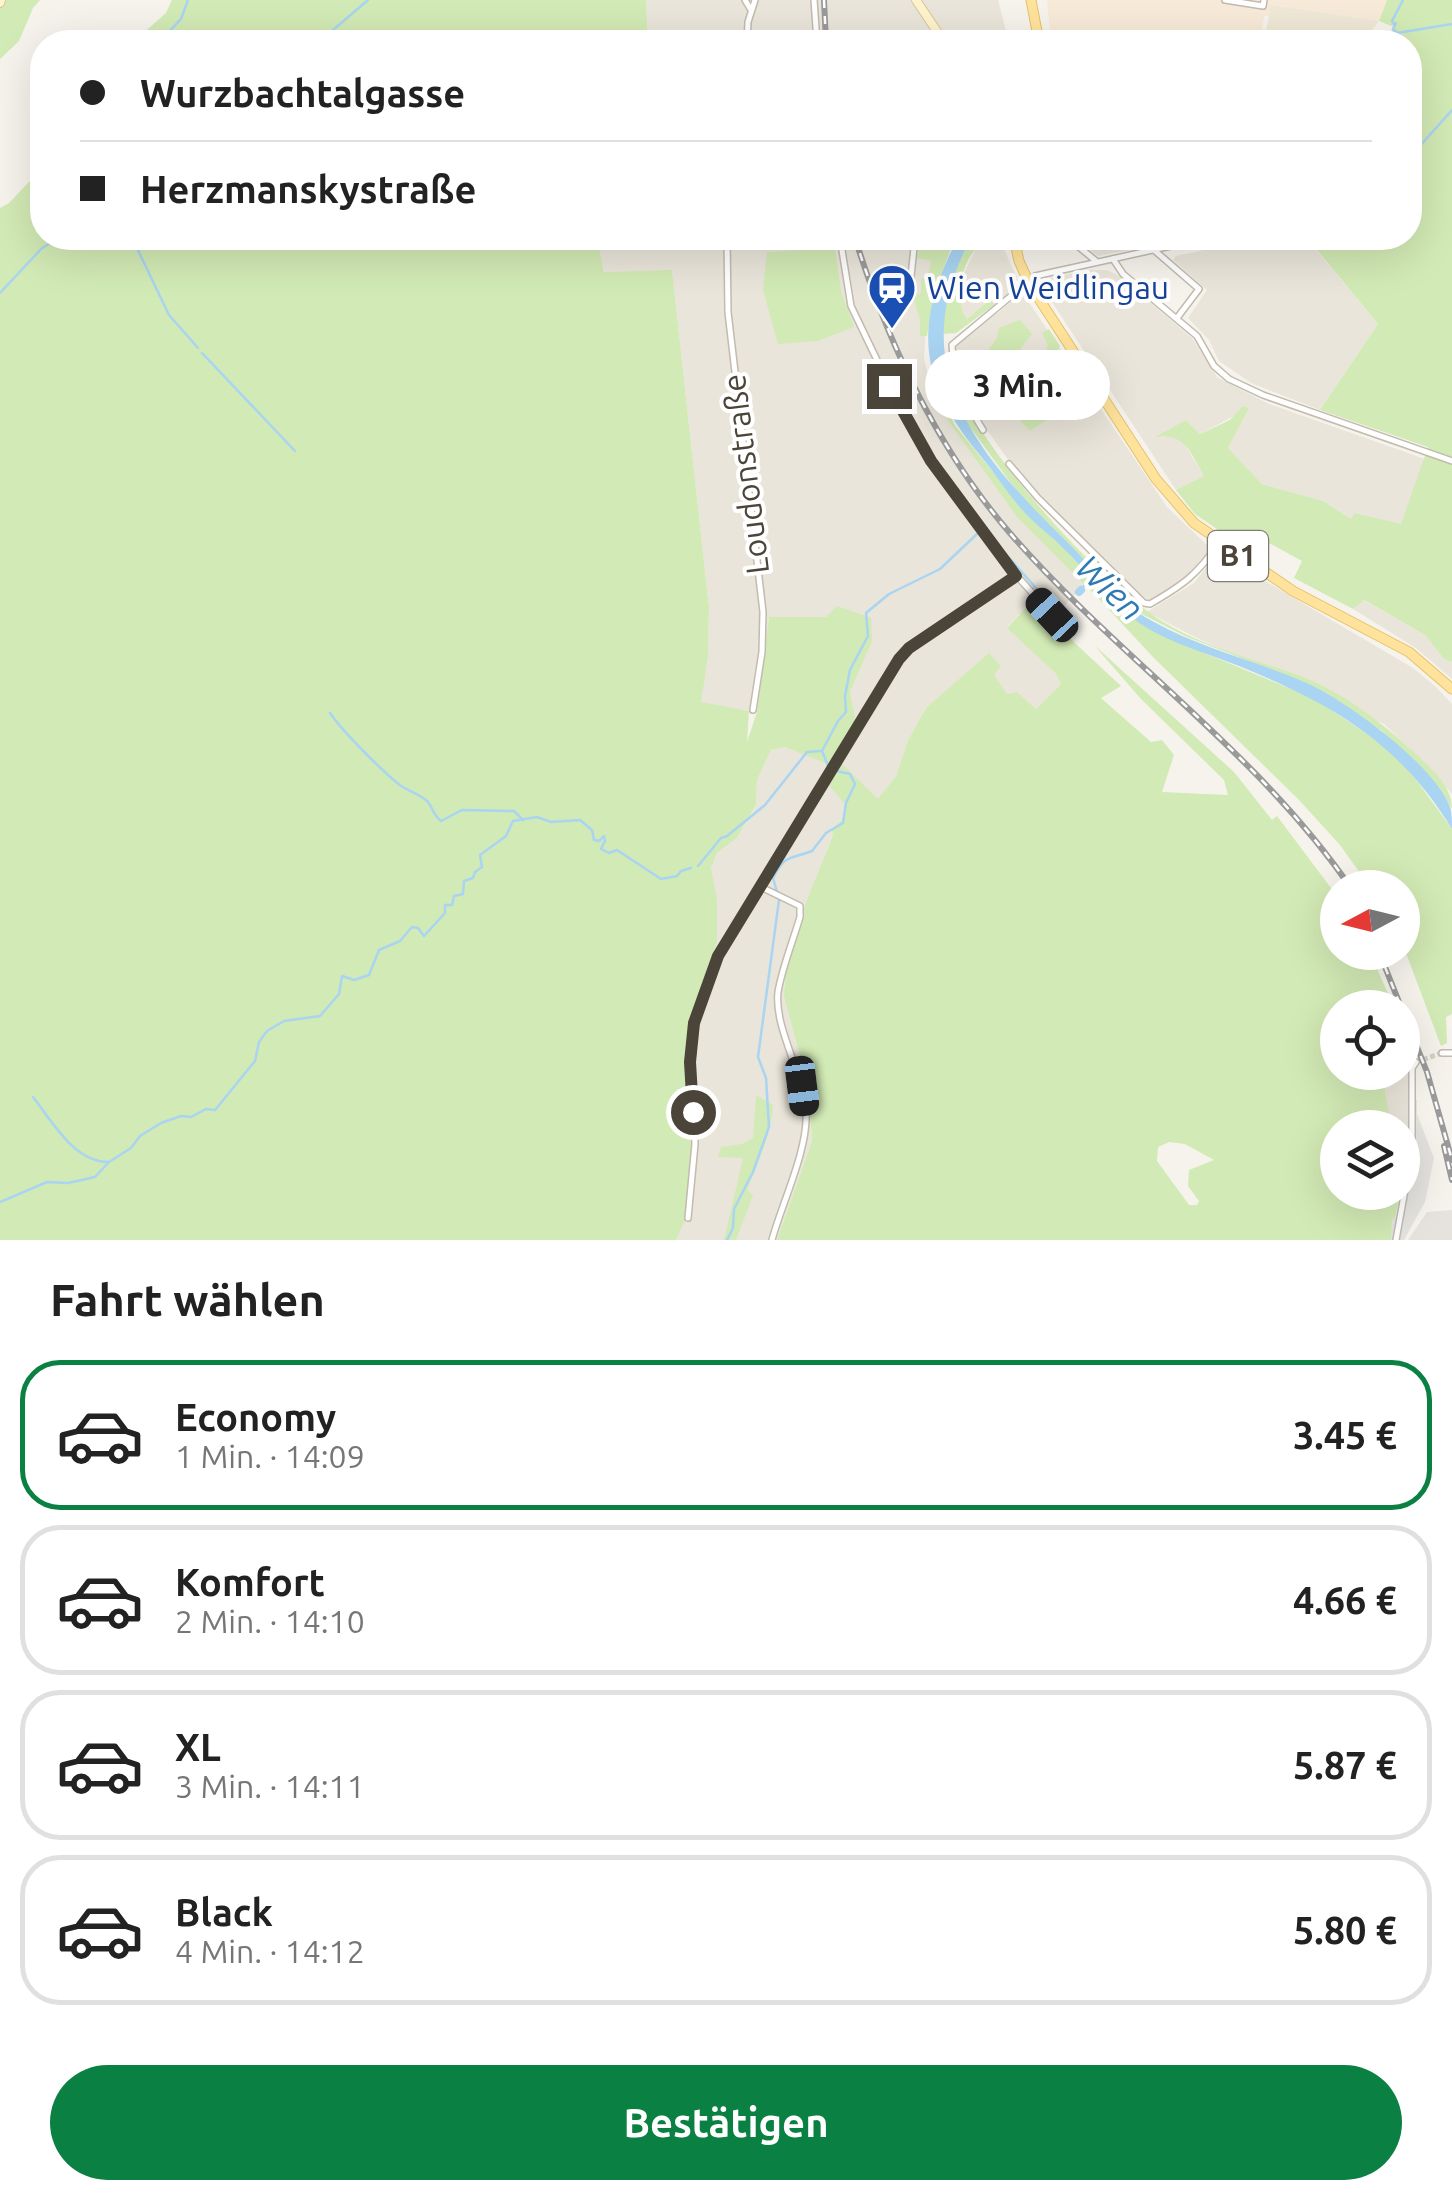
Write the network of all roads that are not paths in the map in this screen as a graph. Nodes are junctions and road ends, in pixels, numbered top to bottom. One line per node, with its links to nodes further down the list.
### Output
1 (744, 0): 8 (street)
2 (755, 0): 8 (street)
3 (814, 0): 10 (street)
4 (916, 0): 11 (main road)
5 (1031, 0): 12 (main road)
6 (1225, 0): 7 (street)
7 (1263, 3)
8 (751, 10): 9 (street)
9 (748, 30)
10 (816, 30)
11 (936, 30)
12 (1037, 30)
13 (727, 250): 31 (street, Loudonstraße)
14 (841, 250): 28 (street)
15 (914, 250): 22 (street)
16 (1017, 250): 21 (main road, B1)
17 (1082, 250): 20 (street)
18 (1154, 250): 19 (street); 23 (street)
19 (1113, 259): 20 (street); 23 (street)
20 (1097, 262): 21 (street)
21 (1028, 281): 24 (street); 27 (main road, B1)
22 (910, 286)
23 (1178, 318): 25 (street)
24 (982, 430)
25 (1452, 461)
26 (1009, 464): 27 (street)
27 (1218, 543): 30 (main road, B1)
28 (1016, 576): 29 (street); 32 (street)
29 (1056, 616)
30 (1452, 689)
31 (753, 710)
32 (758, 886): 36 (street); 37 (street)
33 (1442, 1053): 34 (street)
34 (1452, 1054)
35 (1412, 1090): 38 (street)
36 (688, 1218)
37 (772, 1240)
38 (1396, 1240)

